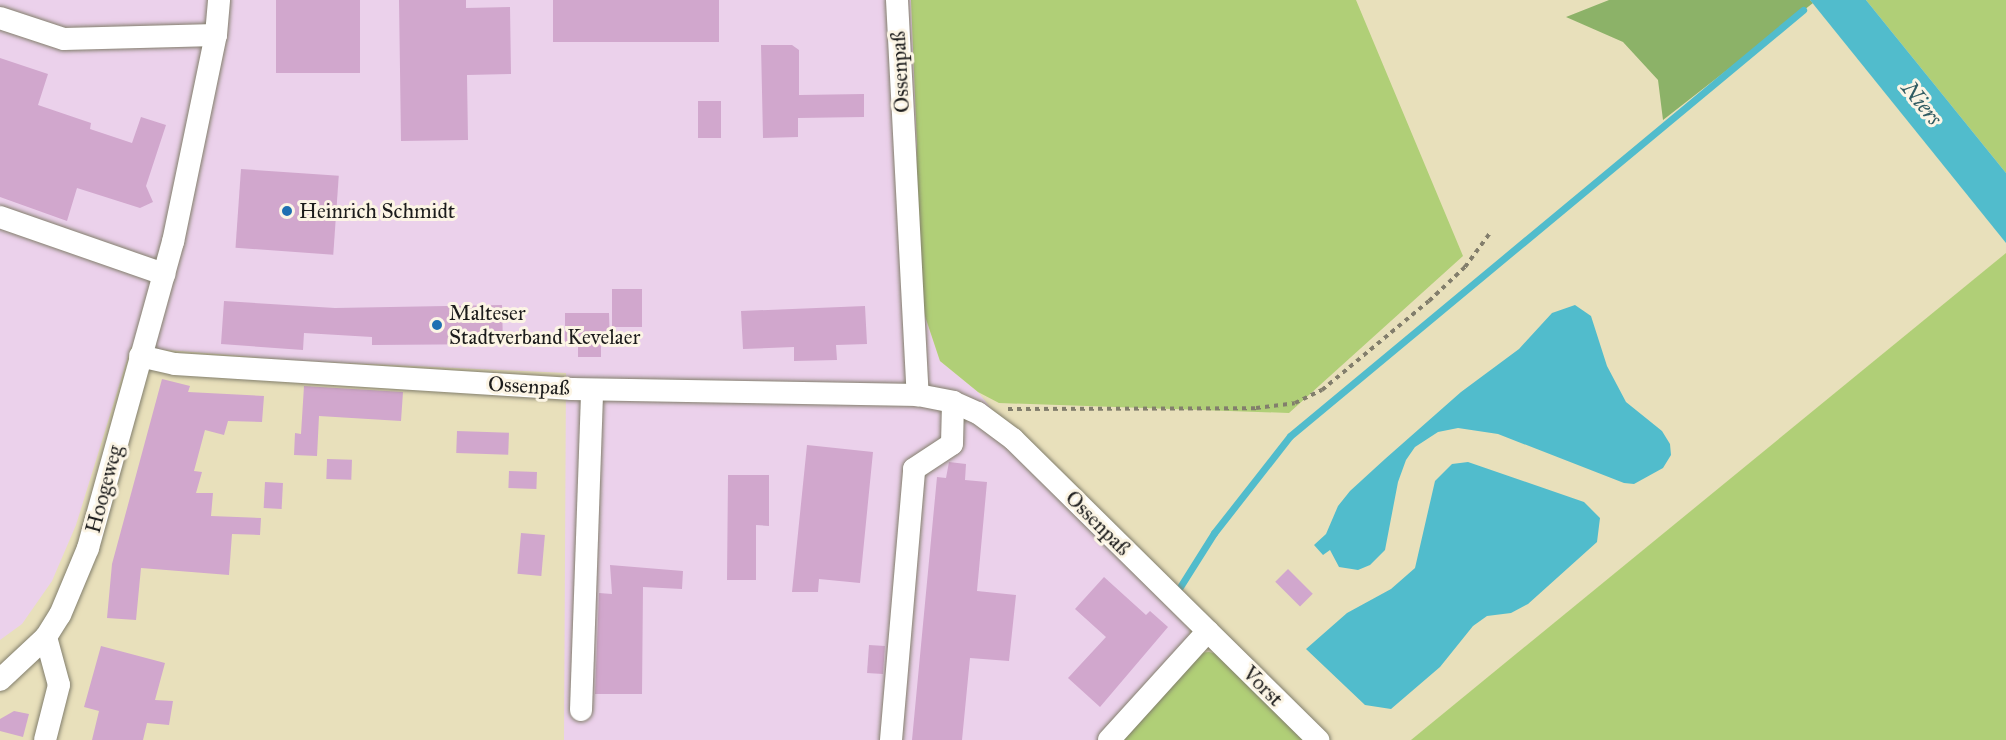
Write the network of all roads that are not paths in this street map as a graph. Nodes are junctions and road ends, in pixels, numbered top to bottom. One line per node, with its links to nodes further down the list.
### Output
1 (219, 0): 4 (street, Hoogeweg)
2 (897, 0): 9 (street, Ossenpaß)
3 (0, 18): 4 (street)
4 (216, 35): 6 (street, Hoogeweg)
5 (0, 217): 6 (street)
6 (164, 274): 7 (street, Hoogeweg)
7 (140, 356): 8 (street, Ossenpaß); 12 (street, Hoogeweg)
8 (592, 390): 9 (street, Ossenpaß); 14 (street)
9 (918, 395): 10 (street, Ossenpaß)
10 (953, 402): 11 (street, Ossenpaß); 16 (street)
11 (1208, 631): 17 (street); 18 (street, Vorst)
12 (46, 637): 13 (street, Hoogeweg); 15 (street)
13 (0, 680)
14 (581, 710)
15 (45, 740)
16 (891, 740)
17 (1109, 740)
18 (1318, 740)

